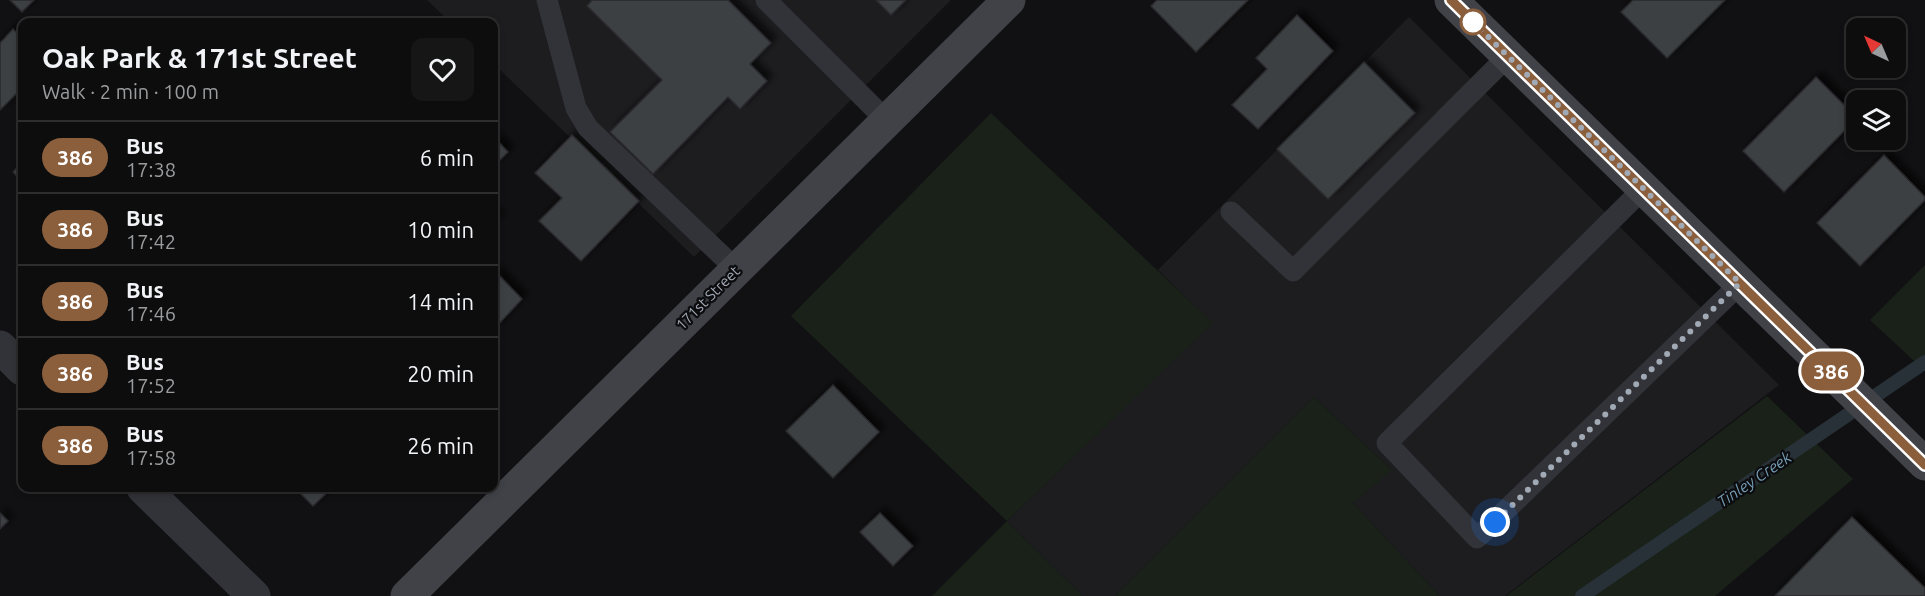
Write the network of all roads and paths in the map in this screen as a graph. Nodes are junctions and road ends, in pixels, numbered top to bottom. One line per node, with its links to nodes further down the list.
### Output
1 (547, 0): 9 (lane)
2 (766, 0): 6 (lane)
3 (1009, 0): 6 (street, 171st Street)
4 (1451, 0): 5 (street)
5 (1508, 56): 7 (street); 8 (lane)
6 (887, 121): 9 (street, 171st Street)
7 (1644, 188): 10 (street); 10 (lane)
8 (1231, 212)
9 (737, 270): 16 (street, 171st Street)
10 (1740, 283): 13 (street)
11 (0, 347): 12 (street)
12 (18, 365)
13 (1921, 460)
14 (147, 492): 15 (street)
15 (254, 596)
16 (407, 596)

